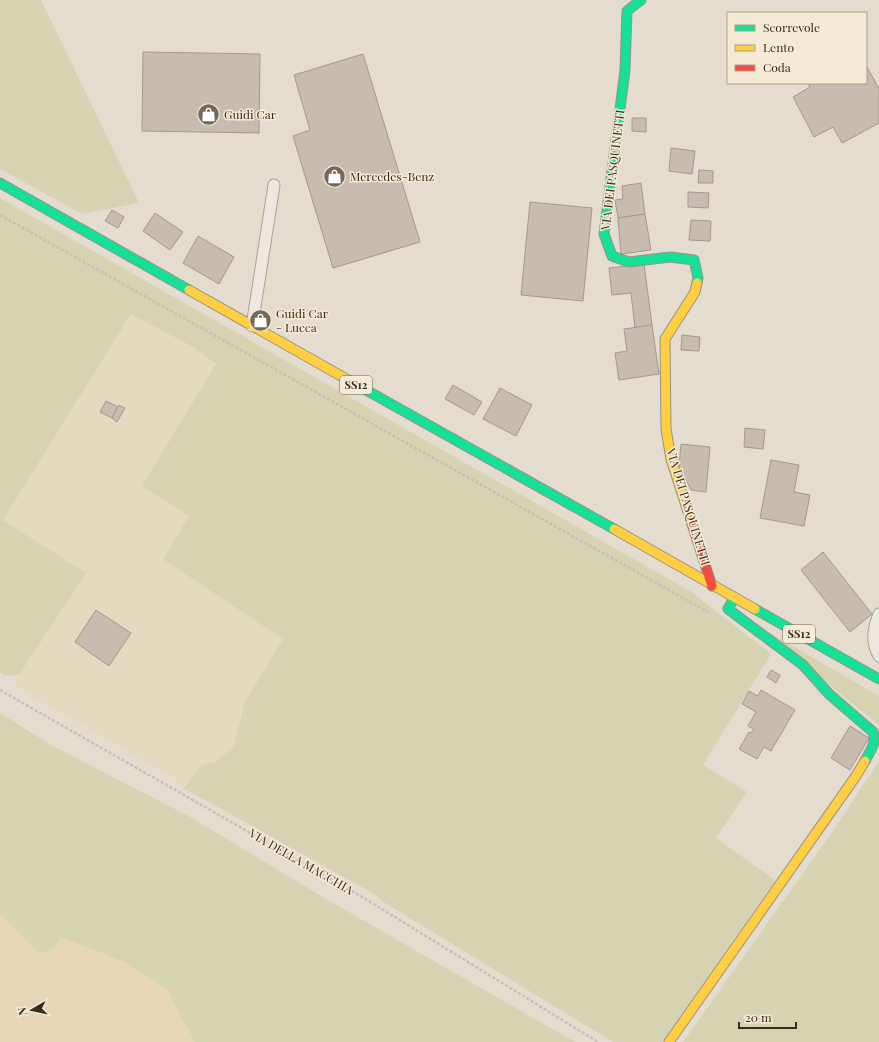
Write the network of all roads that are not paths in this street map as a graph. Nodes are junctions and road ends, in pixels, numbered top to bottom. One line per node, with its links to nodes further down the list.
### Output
1 (641, 0): 5 (street, VIA DEI PASQUINETTI)
2 (0, 183): 4 (street, SS12)
3 (274, 185): 4 (lane)
4 (252, 326): 5 (street, SS12)
5 (712, 586): 6 (street, SS12)
6 (734, 598): 9 (street, SS12); 10 (street)
7 (879, 614): 8 (lane)
8 (879, 656)
9 (879, 679)
10 (669, 1042)

